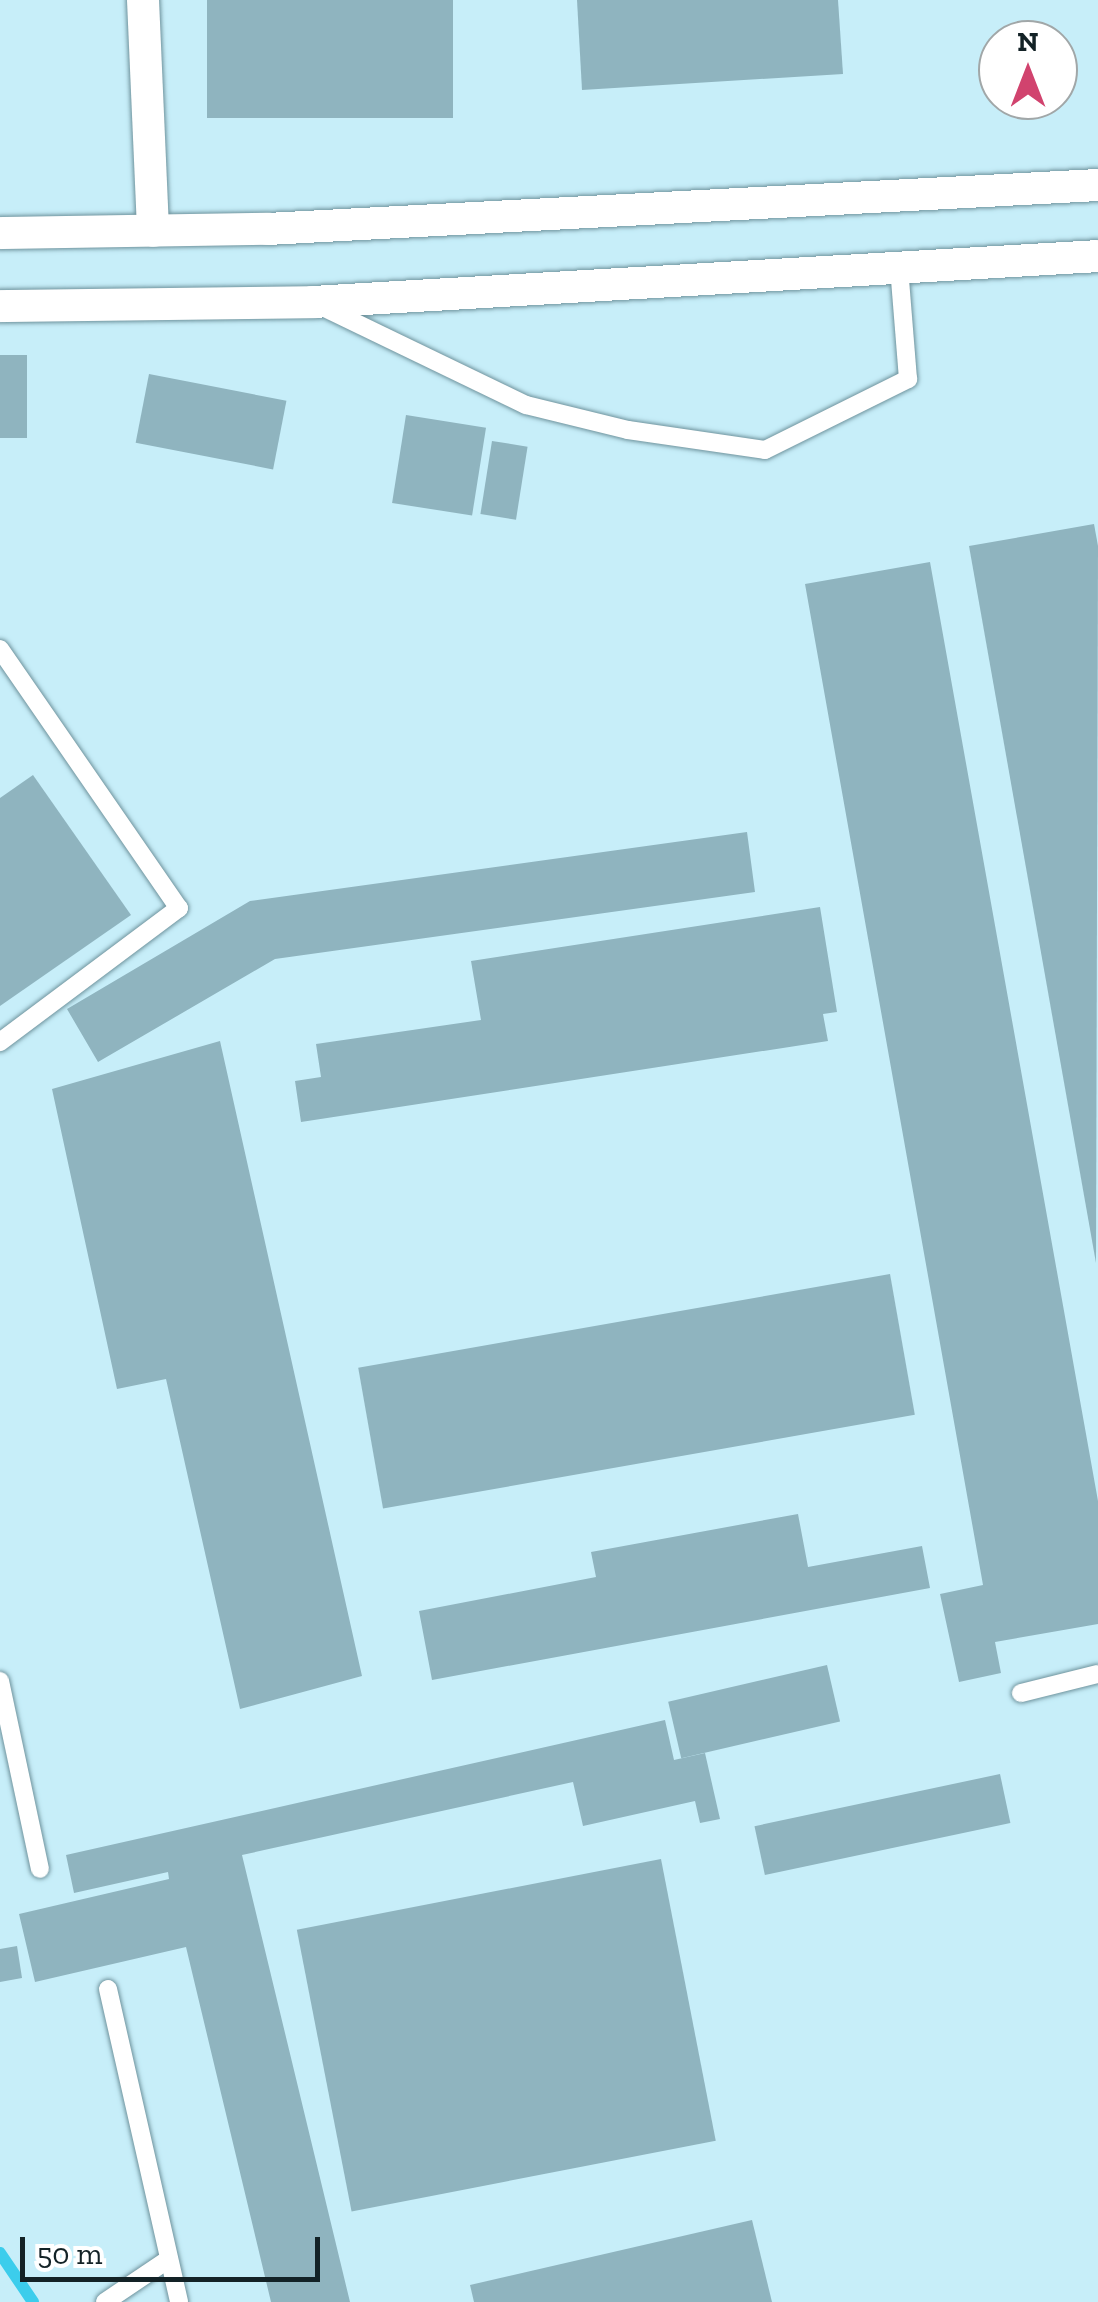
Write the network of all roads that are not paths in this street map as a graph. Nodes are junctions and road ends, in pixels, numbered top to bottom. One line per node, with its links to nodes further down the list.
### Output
1 (143, 0): 3 (street)
2 (1098, 185): 3 (street)
3 (152, 231): 4 (street)
4 (0, 233)
5 (1098, 256): 6 (street)
6 (899, 266): 7 (street); 7 (lane)
7 (313, 302): 8 (street)
8 (0, 306)
9 (0, 650): 10 (lane)
10 (0, 1042)
11 (1098, 1674): 13 (lane)
12 (0, 1682): 14 (lane)
13 (1021, 1693)
14 (40, 1869)
15 (108, 1989): 16 (lane)
16 (169, 2259): 17 (lane); 18 (lane)
17 (105, 2302)
18 (179, 2302)

